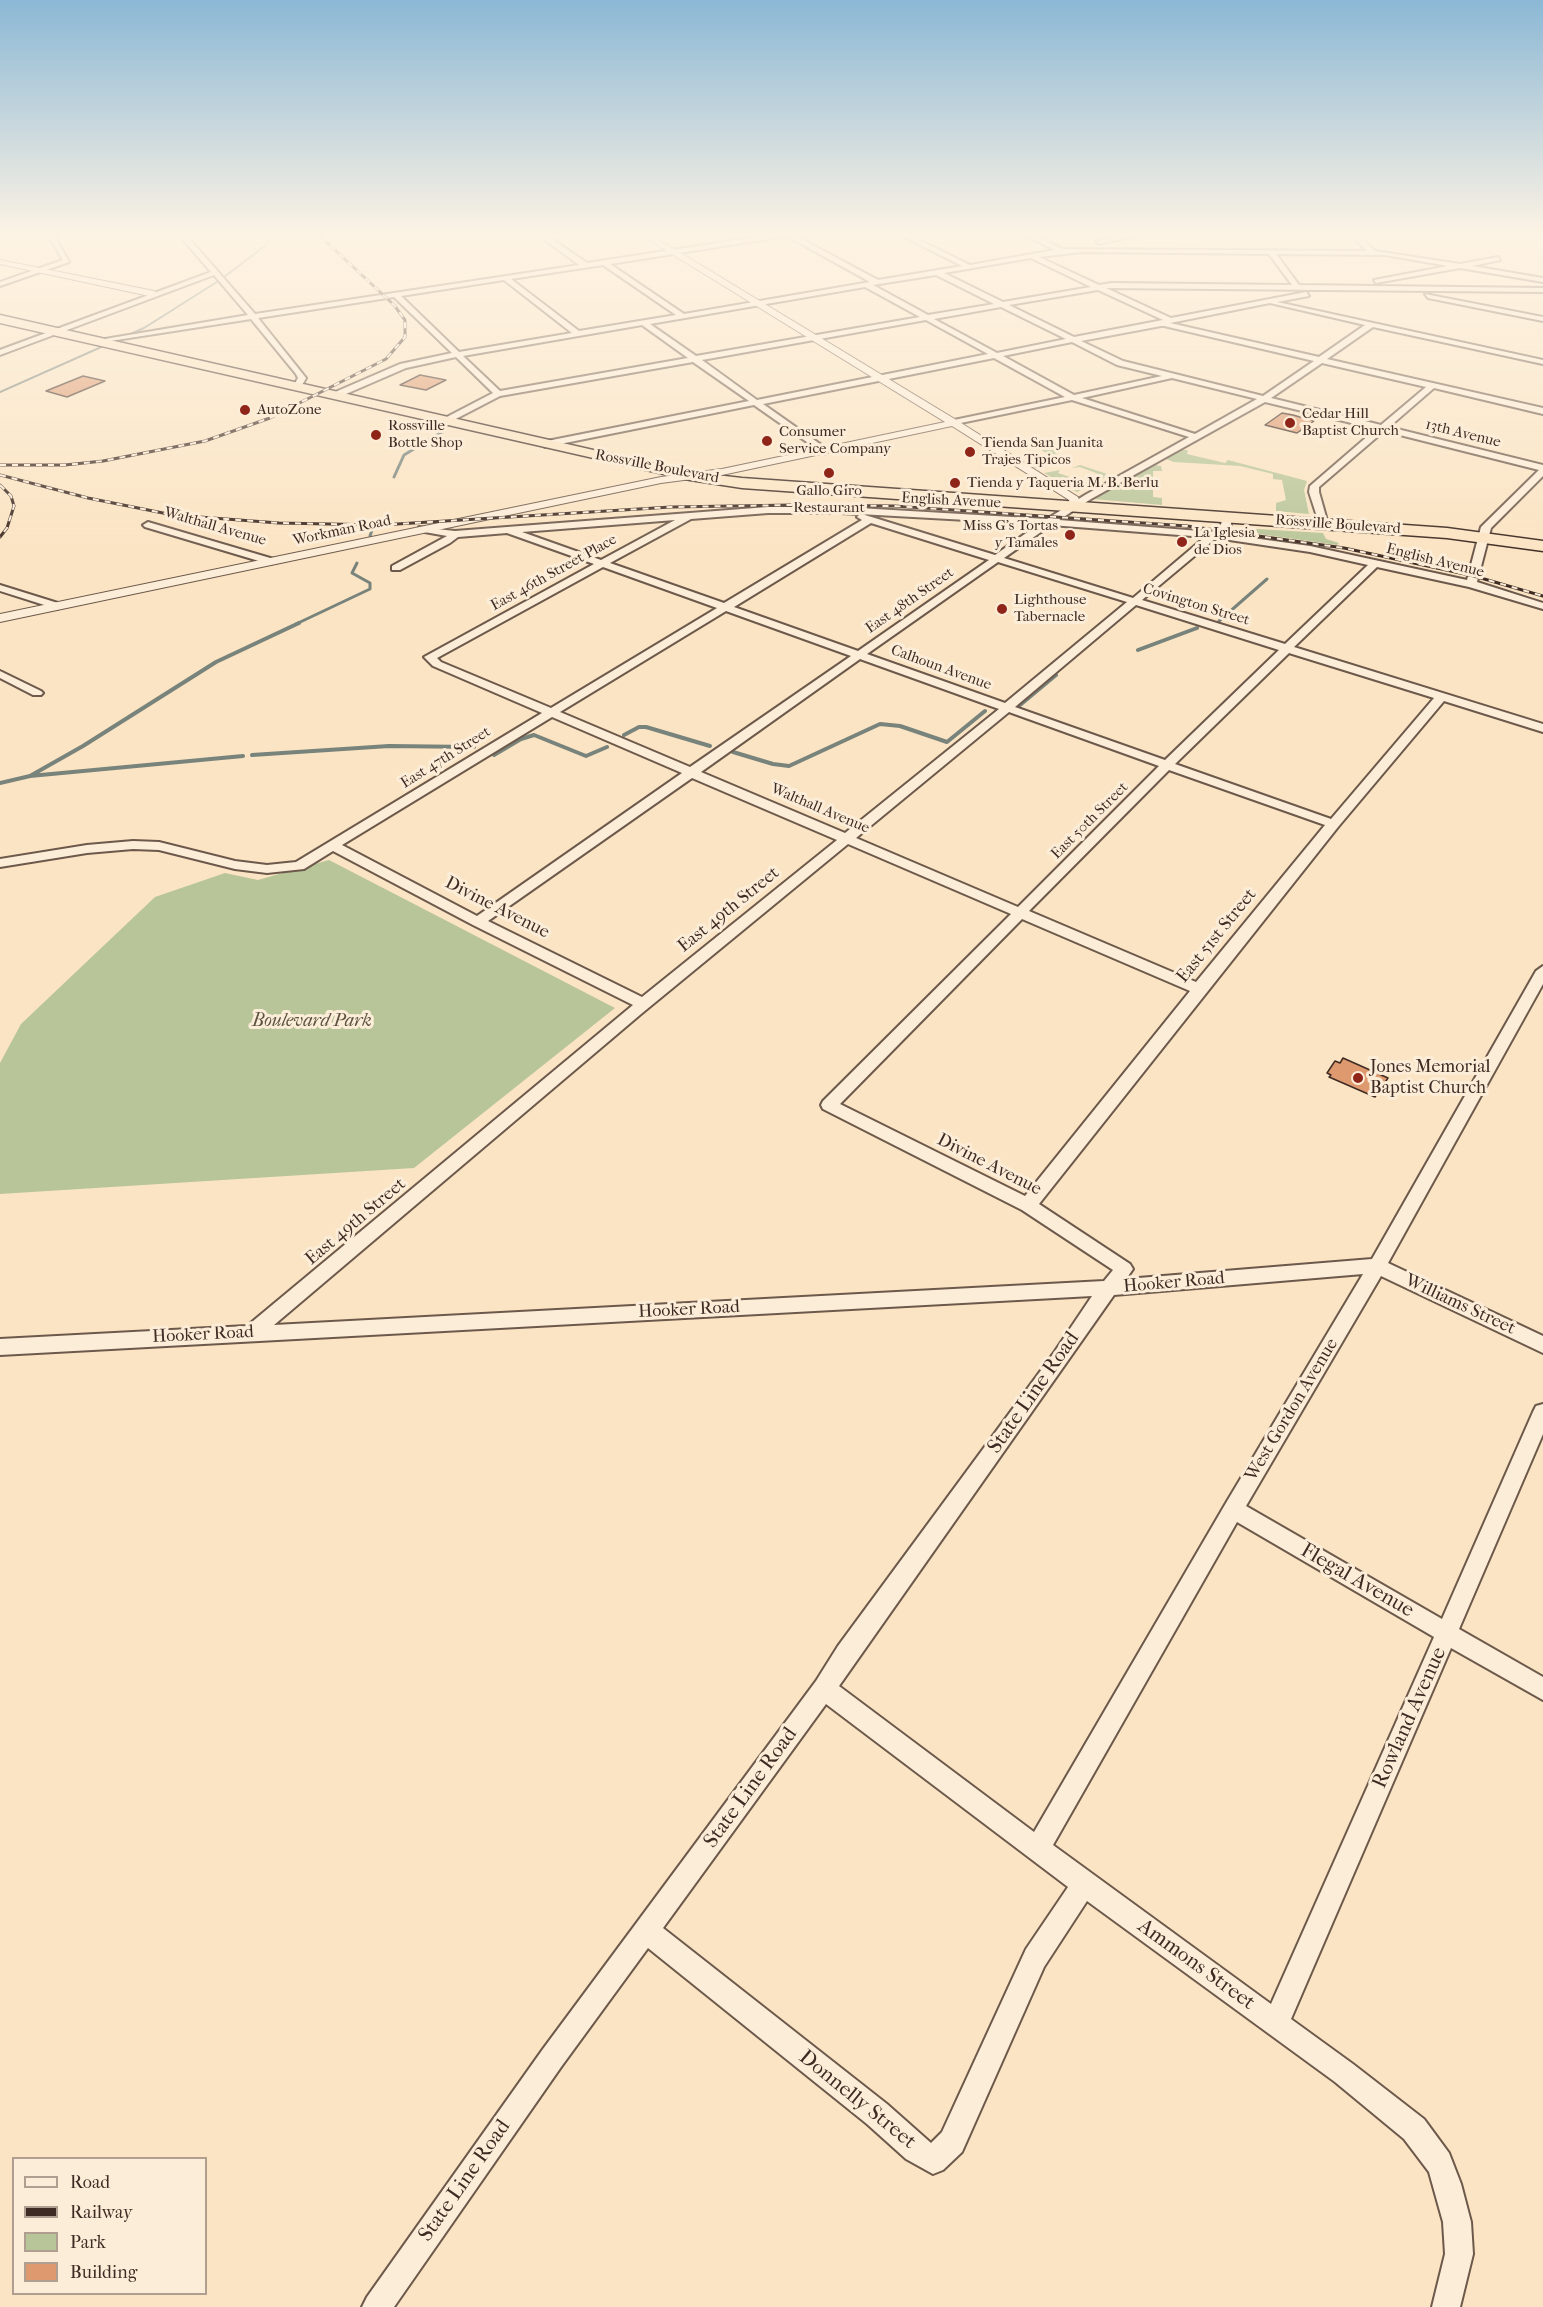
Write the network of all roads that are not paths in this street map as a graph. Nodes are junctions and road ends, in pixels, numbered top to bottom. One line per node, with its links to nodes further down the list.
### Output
1 (26, 343): 15 (street)
2 (104, 343): 24 (highway, Rossville Boulevard)
3 (274, 343): 24 (street)
4 (446, 343): 16 (street)
5 (526, 343): 16 (street)
6 (671, 343): 18 (street)
7 (787, 343): 18 (street)
8 (821, 343): 22 (street)
9 (974, 343): 17 (street)
10 (1060, 343): 17 (street)
11 (1079, 343): 21 (street, 13th Avenue)
12 (1247, 343): 19 (street)
13 (1345, 343): 19 (street, East 48th Street)
14 (1453, 343): 20 (street)
15 (0, 353)
16 (458, 354): 25 (street); 26 (street)
17 (996, 355): 22 (street); 27 (street)
18 (694, 359): 25 (street); 29 (street)
19 (1320, 360): 23 (street); 28 (street, East 48th Street)
20 (1543, 362)
21 (1172, 376): 27 (street); 28 (street, 13th Avenue)
22 (880, 378): 29 (street); 32 (street)
23 (1433, 386): 30 (street); 33 (street)
24 (297, 387): 26 (highway, Rossville Boulevard)
25 (498, 394): 31 (street)
26 (336, 395): 31 (highway, Rossville Boulevard)
27 (1074, 398): 32 (street); 34 (street)
28 (1264, 399): 33 (street, 13th Avenue); 34 (street, East 48th Street)
29 (755, 402): 35 (street); 36 (street)
30 (1543, 411)
31 (446, 421): 35 (highway, Rossville Boulevard)
32 (954, 423): 36 (street); 39 (street)
33 (1381, 428): 37 (street, 13th Avenue); 45 (street)
34 (1197, 437): 39 (street, East 48th Street)
35 (545, 444): 38 (highway, Rossville Boulevard)
36 (824, 451): 38 (street)
37 (1543, 469): 51 (street)
38 (690, 476): 39 (highway, Rossville Boulevard); 48 (street, Workman Road)
39 (1075, 506): 42 (highway, Rossville Boulevard); 44 (street, East 48th Street)
40 (841, 510): 41 (street, English Avenue); 43 (street, Covington Street); 44 (street, English Avenue)
41 (692, 515): 47 (street, English Avenue); 56 (street, East 46th Street Place)
42 (1228, 517): 45 (highway, Rossville Boulevard); 50 (street, East 49th Street)
43 (869, 520): 53 (street, Covington Street); 62 (street, East 47th Street)
44 (1049, 522): 50 (street, English Avenue); 53 (street, East 48th Street)
45 (1323, 524): 51 (highway, Rossville Boulevard)
46 (148, 525): 54 (street, Walthall Avenue)
47 (504, 528): 49 (street, English Avenue); 56 (street, Calhoun Avenue)
48 (422, 530): 49 (street, English Avenue); 54 (street, Workman Road)
49 (455, 534): 57 (street)
50 (1214, 535): 55 (street, English Avenue); 60 (street, East 49th Street)
51 (1484, 537): 52 (highway, Rossville Boulevard); 58 (street)
52 (1543, 546)
53 (996, 559): 60 (street, Covington Street); 66 (street, East 48th Street)
54 (273, 562): 61 (street, Workman Road)
55 (1376, 562): 58 (street, English Avenue); 65 (street, East 50th Street)
56 (603, 564): 62 (street, Calhoun Avenue); 67 (street, East 46th Street Place)
57 (396, 568)
58 (1470, 584): 63 (street, English Avenue)
59 (2, 588): 61 (street)
60 (1135, 602): 65 (street, Covington Street); 71 (street, East 49th Street)
61 (57, 606): 64 (street, Workman Road)
62 (724, 606): 66 (street, Calhoun Avenue); 72 (street, East 47th Street)
63 (1543, 606)
64 (0, 618)
65 (1287, 649): 70 (street, Covington Street); 74 (street, East 50th Street)
66 (859, 654): 71 (street, Calhoun Avenue); 75 (street, East 48th Street)
67 (430, 657): 72 (street, Walthall Avenue)
68 (0, 674): 69 (street)
69 (37, 693)
70 (1442, 696): 73 (street, Covington Street); 76 (street, East 51st Street)
71 (1008, 707): 74 (street, Calhoun Avenue); 77 (street, East 49th Street)
72 (551, 713): 75 (street, Walthall Avenue); 78 (street, East 47th Street)
73 (1543, 728)
74 (1167, 765): 76 (street, Calhoun Avenue); 80 (street, East 50th Street)
75 (692, 772): 77 (street, Walthall Avenue); 81 (street, East 48th Street)
76 (1333, 824): 83 (street, East 51st Street)
77 (846, 838): 80 (street, Walthall Avenue); 84 (street, East 49th Street)
78 (334, 846): 79 (street, East 47th Street); 81 (street, Divine Avenue)
79 (0, 863)
80 (1021, 914): 83 (street, Walthall Avenue); 85 (street, East 50th Street)
81 (478, 922): 84 (street, Divine Avenue)
82 (1543, 971): 87 (street, West Gordon Avenue)
83 (1199, 989): 86 (street, East 51st Street)
84 (644, 1004): 90 (street, East 49th Street)
85 (829, 1105): 86 (street, Divine Avenue)
86 (1028, 1205): 88 (street, Divine Avenue)
87 (1377, 1266): 89 (street, Hooker Road); 91 (street, Williams Street); 94 (street, West Gordon Avenue)
88 (1124, 1269): 89 (street, State Line Road)
89 (1109, 1288): 90 (street, Hooker Road); 96 (street, State Line Road)
90 (252, 1332): 92 (street, Hooker Road)
91 (1543, 1345)
92 (0, 1347)
93 (1543, 1412): 95 (street, Rowland Avenue)
94 (1233, 1509): 95 (street, Flegal Avenue); 98 (street, West Gordon Avenue)
95 (1447, 1633): 97 (street, Flegal Avenue); 101 (street, Rowland Avenue)
96 (824, 1689): 98 (street, Ammons Street); 100 (street, State Line Road)
97 (1543, 1689)
98 (1038, 1848): 99 (street, Ammons Street)
99 (1083, 1883): 100 (street, Donnelly Street); 101 (street, Ammons Street)
100 (646, 1931): 102 (street, State Line Road)
101 (1276, 2024): 103 (street, Ammons Street)
102 (377, 2307)
103 (1446, 2307)

